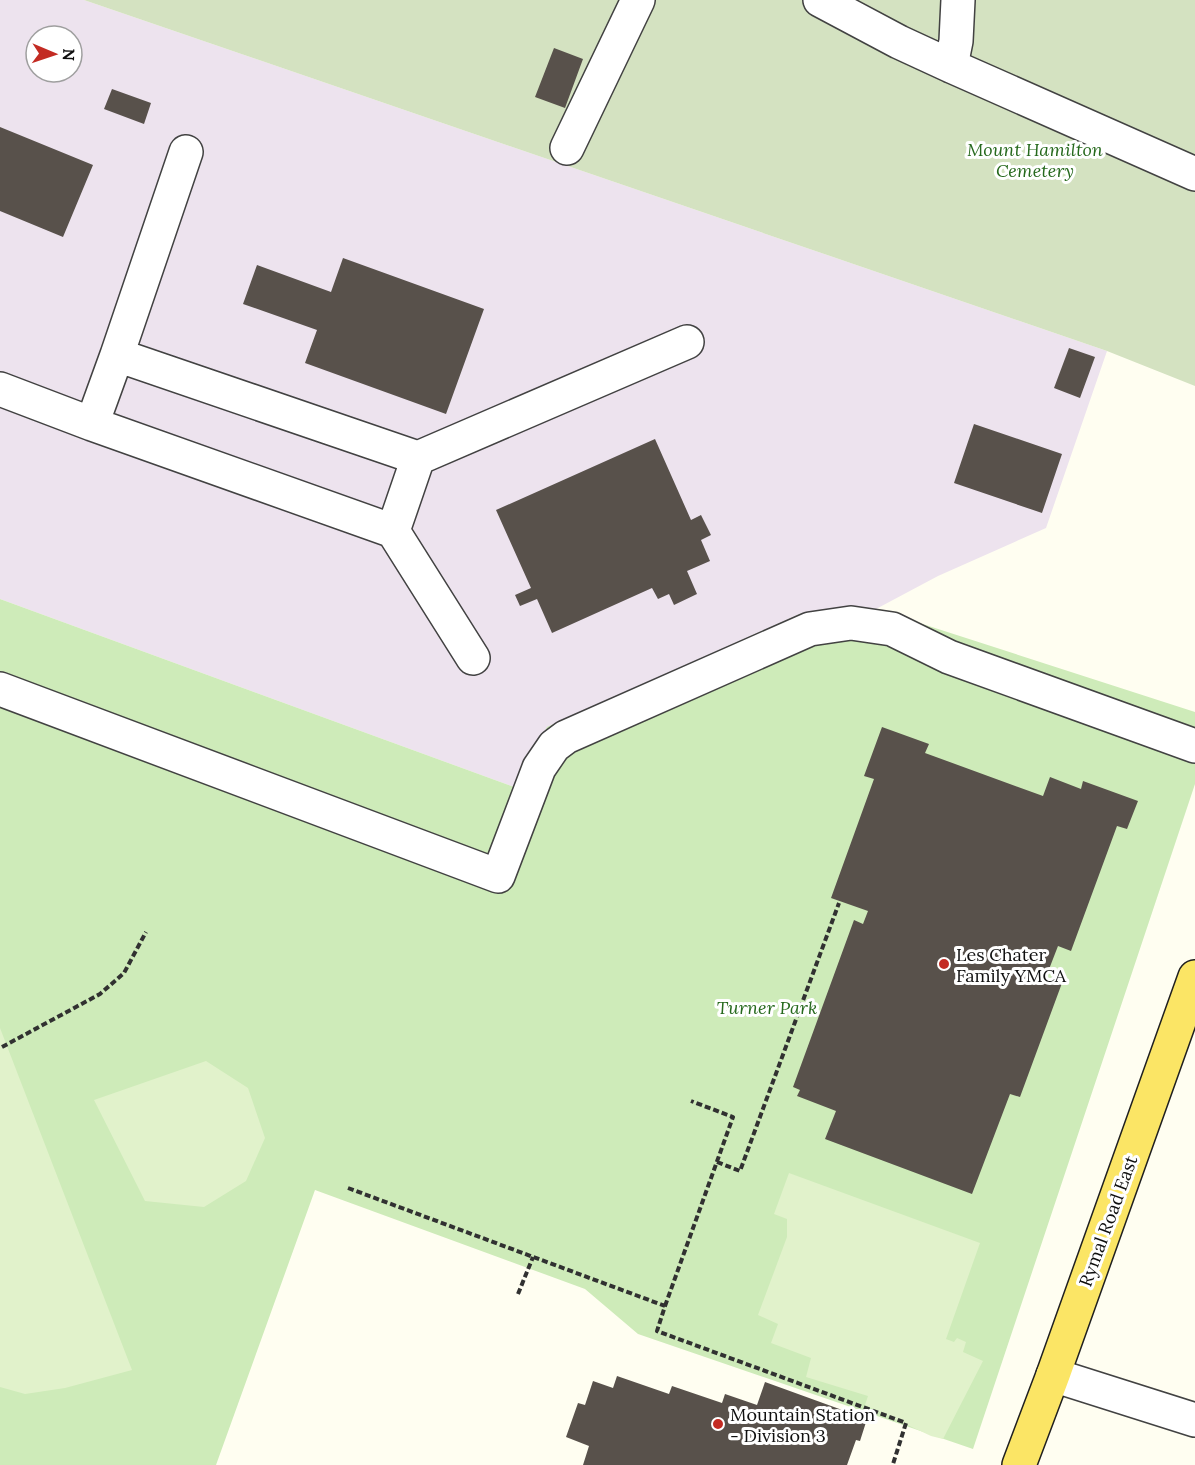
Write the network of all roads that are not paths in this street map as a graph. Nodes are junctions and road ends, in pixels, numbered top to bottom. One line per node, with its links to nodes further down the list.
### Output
1 (638, 0): 5 (street)
2 (820, 0): 4 (street)
3 (958, 0): 4 (street)
4 (951, 66): 7 (street)
5 (567, 148)
6 (186, 152): 9 (street)
7 (1195, 174)
8 (687, 342): 12 (street)
9 (117, 355): 11 (street); 12 (street)
10 (0, 389): 11 (street)
11 (92, 424): 13 (street)
12 (418, 458): 13 (street)
13 (393, 531): 14 (street)
14 (473, 658)
15 (0, 689): 16 (street)
16 (1195, 746)
17 (1195, 977): 18 (main road, Rymal Road East)
18 (1053, 1375): 19 (street); 20 (main road, Rymal Road East)
19 (1195, 1420)
20 (1018, 1465)

